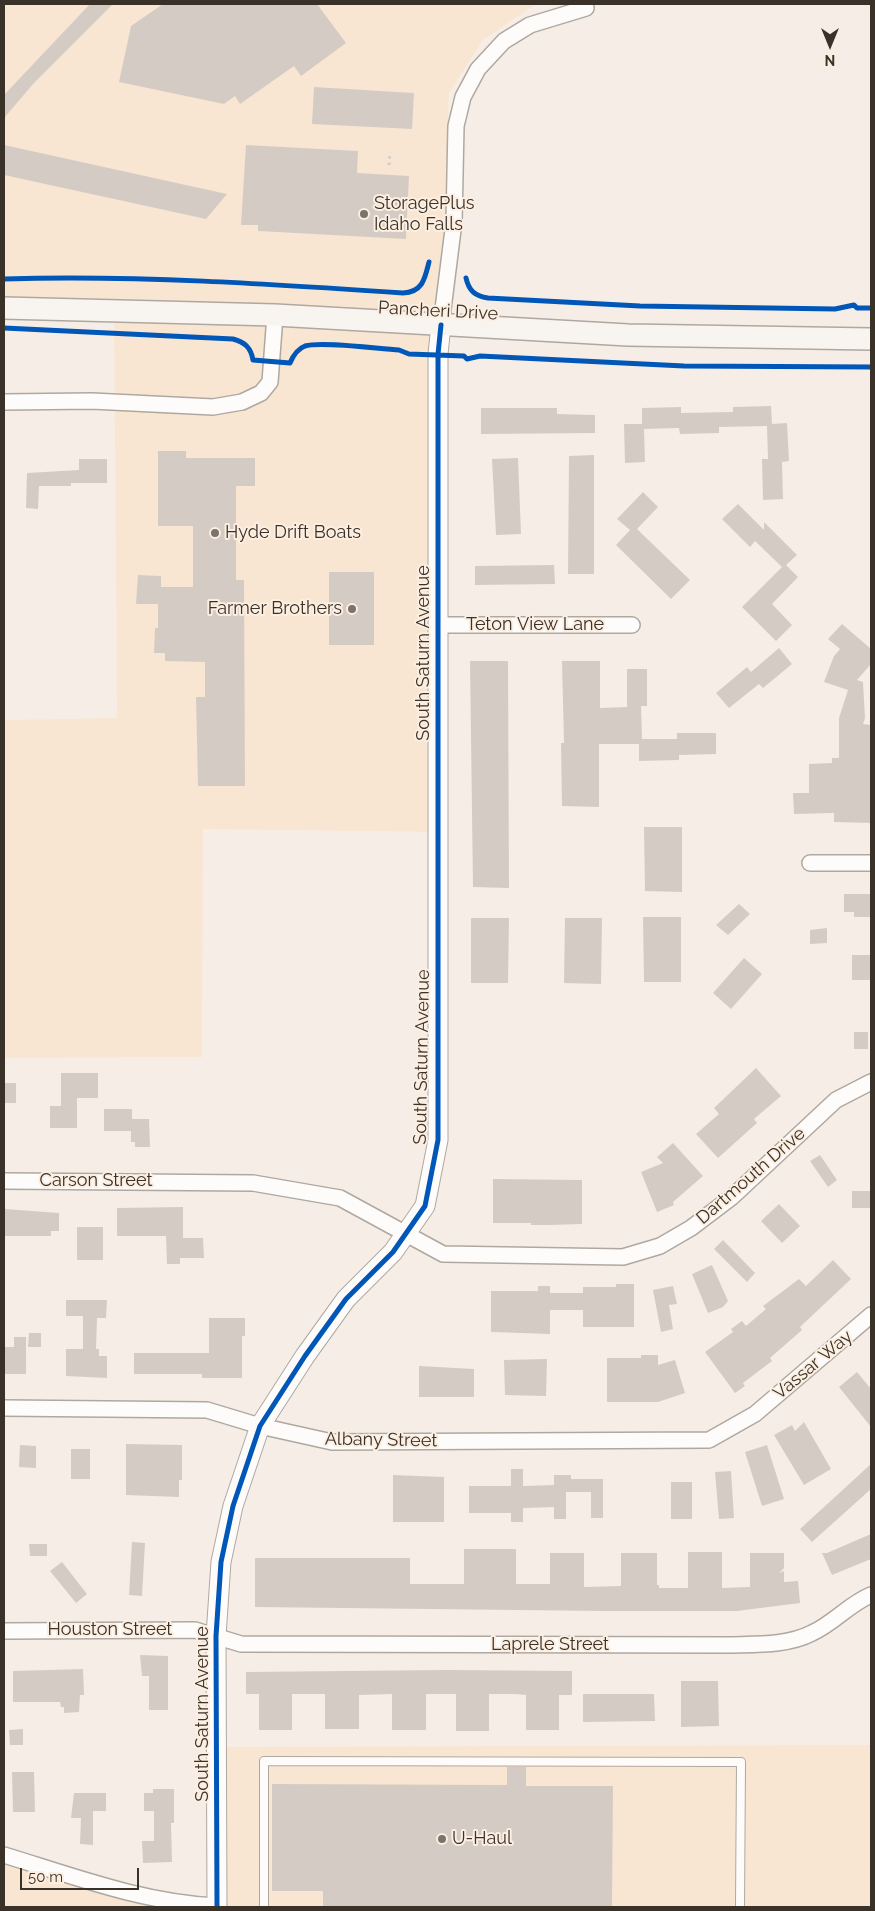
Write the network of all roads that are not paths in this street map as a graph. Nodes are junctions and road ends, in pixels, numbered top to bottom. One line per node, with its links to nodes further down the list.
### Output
1 (586, 8): 4 (street)
2 (4, 308): 3 (main road, Pancheri Drive)
3 (275, 315): 4 (main road, Pancheri Drive); 6 (street)
4 (441, 325): 5 (main road, Pancheri Drive); 7 (street, South Saturn Avenue)
5 (871, 339)
6 (4, 402)
7 (437, 625): 8 (street, Teton View Lane); 13 (street, South Saturn Avenue)
8 (632, 625)
9 (810, 863): 10 (street)
10 (871, 863)
11 (871, 1082): 14 (street, Dartmouth Drive)
12 (4, 1181): 13 (street, Carson Street)
13 (405, 1235): 14 (street, Carson Street); 18 (street, South Saturn Avenue)
14 (443, 1254)
15 (871, 1314): 17 (street, Vassar Way)
16 (4, 1408): 18 (street, Albany Street)
17 (755, 1414): 18 (street, Albany Street)
18 (260, 1426): 21 (street, South Saturn Avenue)
19 (871, 1595): 21 (street, Laprele Street)
20 (4, 1631): 21 (street, Houston Street)
21 (216, 1636): 23 (street, South Saturn Avenue)
22 (4, 1855): 23 (street)
23 (216, 1907)
24 (264, 1907): 25 (lane)
25 (740, 1907)

